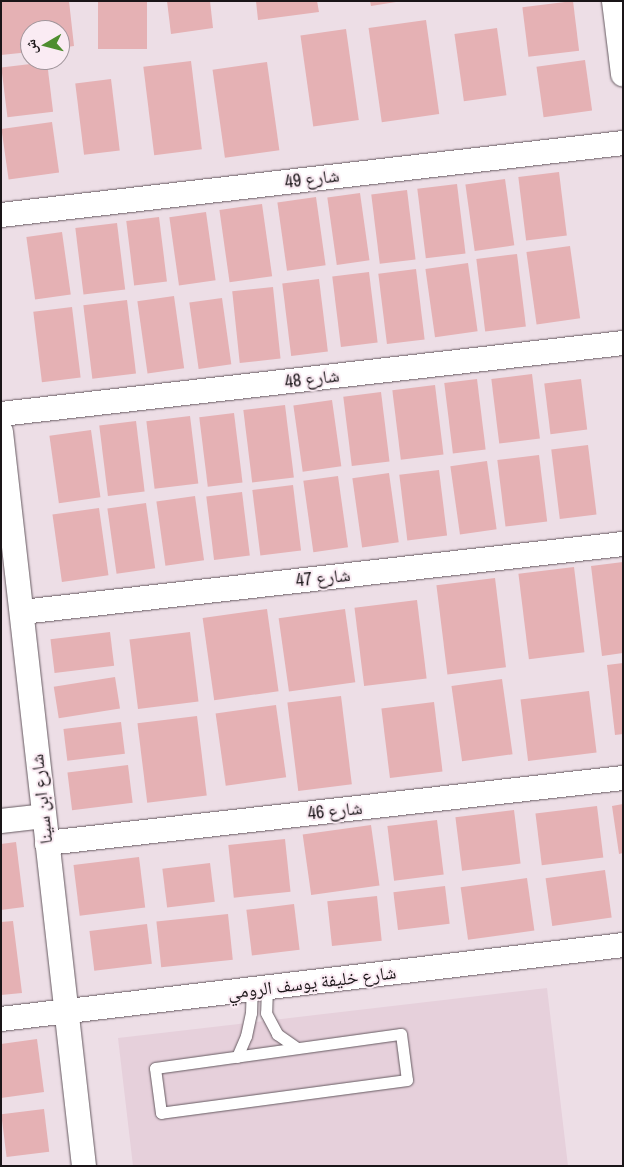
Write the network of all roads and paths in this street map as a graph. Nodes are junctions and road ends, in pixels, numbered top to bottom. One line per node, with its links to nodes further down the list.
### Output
1 (614, 1): 2 (street)
2 (623, 74)
3 (623, 143): 4 (street, شارع 49)
4 (1, 214)
5 (623, 343): 6 (street, شارع 48)
6 (1, 414)
7 (1, 432): 9 (street, شارع ابن سينا)
8 (623, 544): 9 (street, شارع 47)
9 (22, 612): 11 (street, شارع ابن سينا)
10 (623, 778): 13 (street, شارع 46)
11 (44, 816): 12 (street); 13 (street, شارع ابن سينا)
12 (1, 821)
13 (47, 843): 16 (street, شارع ابن سينا)
14 (623, 945): 15 (street, شارع خليفة يوسف الرومي)
15 (260, 989): 16 (street, شارع خليفة يوسف الرومي); 18 (lane); 19 (lane)
16 (66, 1012): 17 (street, شارع خليفة يوسف الرومي); 20 (street, شارع ابن سينا)
17 (1, 1019)
18 (297, 1048): 19 (lane); 19 (lane)
19 (237, 1057)
20 (84, 1166)

